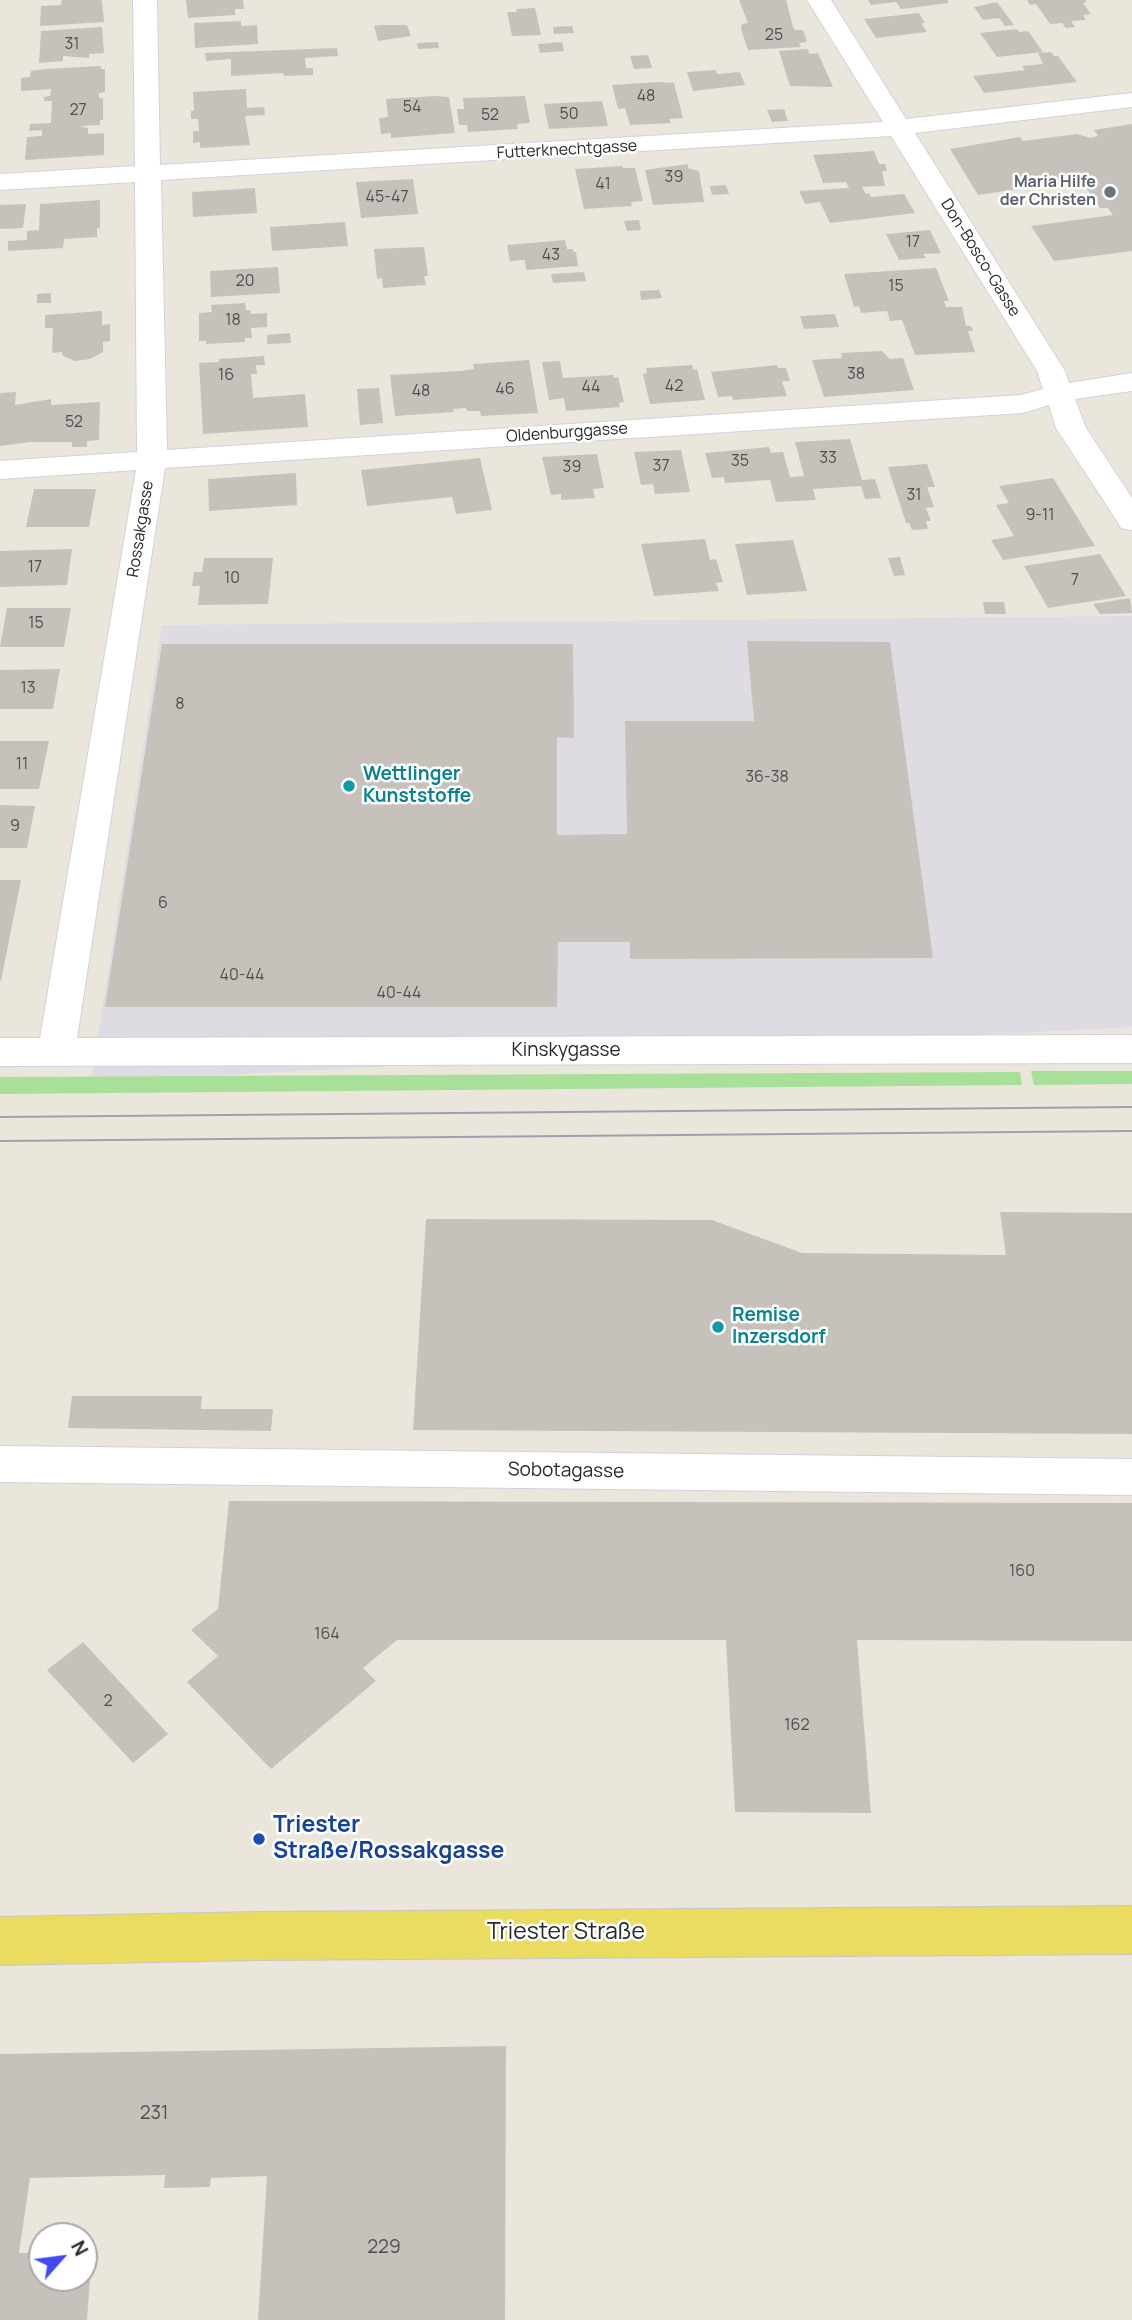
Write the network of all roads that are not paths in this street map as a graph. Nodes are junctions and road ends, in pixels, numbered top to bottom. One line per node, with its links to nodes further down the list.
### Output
1 (145, 0): 5 (street, Rossakgasse)
2 (819, 0): 4 (street, Don-Bosco-Gasse)
3 (1132, 100): 4 (street, Futterknechtgasse)
4 (898, 127): 5 (street, Futterknechtgasse); 8 (street, Don-Bosco-Gasse)
5 (148, 174): 6 (street, Futterknechtgasse); 9 (street, Rossakgasse)
6 (0, 182)
7 (1132, 382): 8 (street, Oldenburggasse)
8 (1060, 393): 9 (street, Oldenburggasse); 11 (street, Don-Bosco-Gasse)
9 (152, 460): 10 (street, Oldenburggasse); 14 (street, Rossakgasse)
10 (0, 470)
11 (1132, 521)
12 (1132, 1049): 14 (street, Kinskygasse)
13 (0, 1052): 14 (street, Kinskygasse)
14 (56, 1052)
15 (0, 1465): 16 (street, Sobotagasse)
16 (1132, 1477)
17 (1132, 1930): 18 (main road, Triester Straße)
18 (0, 1941)

